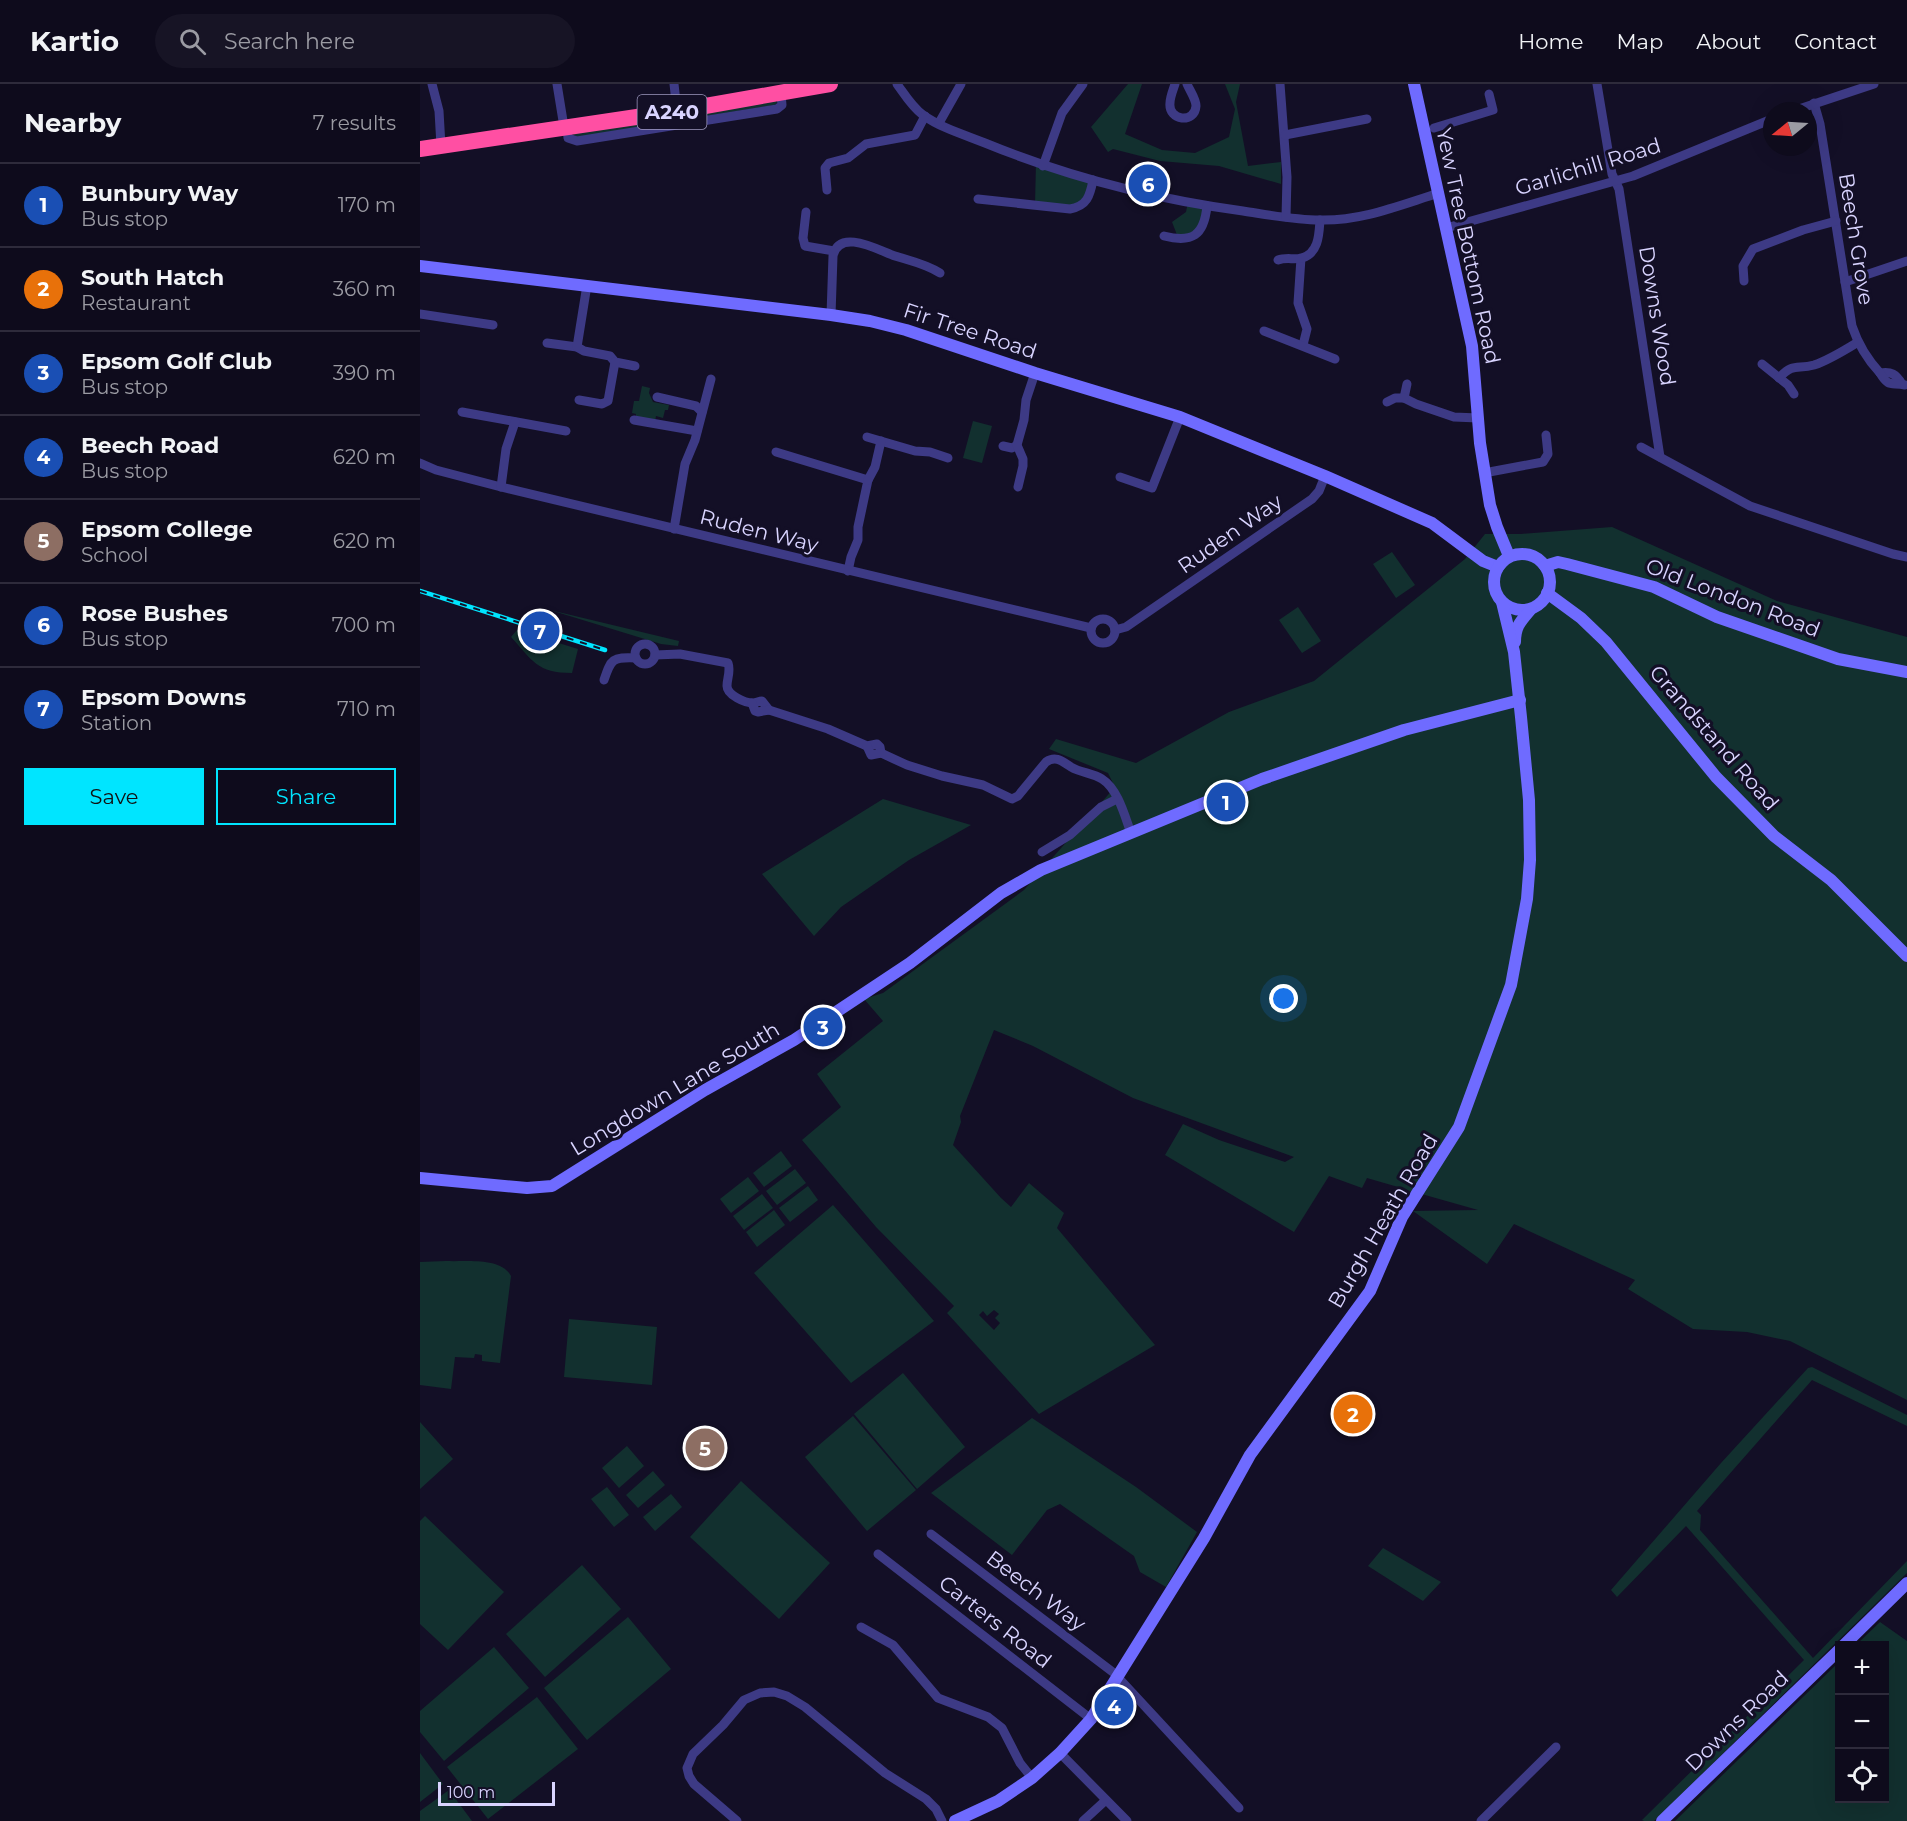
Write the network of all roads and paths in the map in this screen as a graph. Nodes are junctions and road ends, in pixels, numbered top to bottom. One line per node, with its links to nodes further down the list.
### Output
1 (432, 84): 26 (street)
2 (557, 84): 23 (street)
3 (674, 84): 17 (street)
4 (830, 84): 14 (highway, A240)
5 (897, 84): 19 (street)
6 (961, 84): 21 (street)
7 (1083, 84): 28 (street)
8 (1175, 84): 9 (street)
9 (1187, 84)
10 (1280, 84): 25 (street)
11 (1414, 84): 32 (main road, Yew Tree Bottom Road)
12 (1597, 84): 30 (street, Downs Wood)
13 (1874, 84): 16 (street)
14 (781, 94): 17 (highway, A240); 23 (street)
15 (1489, 94): 24 (street)
16 (1817, 102)
17 (677, 111): 23 (highway, A240)
18 (1817, 114): 38 (street, Beech Grove)
19 (925, 116): 21 (street); 31 (street)
20 (1367, 119): 25 (street)
21 (939, 123): 28 (street)
22 (1763, 123): 30 (street, Garlichill Road)
23 (566, 127): 26 (highway, A240)
24 (1434, 128)
25 (1285, 135): 36 (street)
26 (441, 146): 27 (highway, A240)
27 (420, 149)
28 (1043, 166): 29 (street)
29 (1093, 180): 33 (street); 34 (street)
30 (1615, 181): 39 (street, Garlichill Road); 87 (street, Downs Wood)
31 (827, 190)
32 (1439, 193): 37 (street); 39 (main road, Yew Tree Bottom Road)
33 (978, 199)
34 (1207, 206): 36 (street); 40 (street)
35 (806, 212): 41 (street)
36 (1286, 217): 37 (street)
37 (1320, 220): 42 (street)
38 (1836, 221): 47 (street); 48 (street, Beech Grove)
39 (1446, 228): 75 (main road, Yew Tree Bottom Road)
40 (1164, 236)
41 (834, 251): 46 (street); 51 (street)
42 (1301, 258): 43 (street); 56 (street)
43 (1278, 260)
44 (1907, 261): 48 (street)
45 (420, 266): 49 (main road, Fir Tree Road)
46 (940, 273)
47 (1744, 281)
48 (1845, 282): 54 (street, Beech Grove)
49 (587, 285): 51 (main road, Fir Tree Road); 57 (street)
50 (420, 314): 52 (street)
51 (831, 315): 62 (main road, Fir Tree Road)
52 (493, 325)
53 (1264, 331): 56 (street)
54 (1858, 342): 63 (street); 66 (street, Beech Grove)
55 (547, 344): 57 (street)
56 (1303, 345): 58 (street)
57 (577, 347): 59 (street)
58 (1335, 359)
59 (615, 362): 61 (street); 70 (street)
60 (1762, 364): 63 (street)
61 (635, 366)
62 (1035, 373): 74 (main road, Fir Tree Road); 83 (street)
63 (1779, 378): 67 (street)
64 (711, 379): 73 (street)
65 (1407, 384): 69 (street)
66 (1904, 385)
67 (1794, 394)
68 (657, 397): 73 (street)
69 (1404, 398): 71 (street); 75 (street)
70 (579, 400)
71 (1387, 402)
72 (462, 412): 77 (street)
73 (702, 412): 79 (street)
74 (1180, 417): 91 (main road, Fir Tree Road); 92 (street)
75 (1478, 418): 90 (main road, Yew Tree Bottom Road)
76 (634, 420): 79 (street)
77 (515, 422): 78 (street); 95 (street)
78 (566, 431)
79 (697, 431): 96 (street)
80 (1546, 435): 90 (street)
81 (867, 437): 82 (street)
82 (881, 441): 88 (street); 93 (street)
83 (1017, 445): 84 (street); 94 (street)
84 (1003, 446)
85 (1641, 447): 87 (street)
86 (776, 452): 93 (street)
87 (1660, 457): 99 (street)
88 (948, 458)
89 (420, 464): 95 (street, Ruden Way)
90 (1484, 473): 98 (main road, Yew Tree Bottom Road)
91 (1325, 476): 97 (main road, Fir Tree Road); 108 (street, Ruden Way)
92 (1120, 477)
93 (868, 480): 102 (street)
94 (1018, 487)
95 (501, 488): 96 (street, Ruden Way)
96 (674, 529): 102 (street, Ruden Way)
97 (1474, 554): 101 (main road, Fir Tree Road); 103 (main road, Fir Tree Road)
98 (1509, 555): 100 (main road); 101 (main road)
99 (1907, 557)
100 (1545, 566): 104 (main road); 112 (main road, Old London Road)
101 (1498, 567): 103 (main road)
102 (848, 571): 107 (street, Ruden Way)
103 (1493, 584): 105 (main road)
104 (1547, 593): 106 (main road); 118 (main road, Grandstand Road)
105 (1502, 602): 106 (main road); 109 (main road, Burgh Heath Road)
106 (1531, 609): 109 (main road, Burgh Heath Road)
107 (1091, 628): 108 (street, Ruden Way); 108 (street, Ruden Way)
108 (1115, 630)
109 (1514, 652): 114 (main road, Burgh Heath Road)
110 (655, 655): 111 (street); 111 (street); 115 (street)
111 (636, 658): 113 (street)
112 (1907, 672)
113 (604, 680)
114 (1520, 700): 116 (main road, Longdown Lane South); 126 (main road, Burgh Heath Road)
115 (1117, 800): 116 (street); 117 (street)
116 (1131, 833): 119 (main road, Longdown Lane South)
117 (1042, 852)
118 (1907, 956)
119 (420, 1178)
120 (931, 1534): 126 (street, Beech Way)
121 (878, 1554): 127 (street, Carters Road)
122 (1907, 1583): 124 (main road)
123 (861, 1627): 130 (street)
124 (1848, 1641)
125 (1835, 1653): 139 (main road, Downs Road)
126 (1117, 1678): 127 (main road, Burgh Heath Road); 132 (street, Beech Way)
127 (1091, 1719): 129 (main road, Burgh Heath Road)
128 (1556, 1747): 138 (street)
129 (1060, 1753): 130 (main road, Burgh Heath Road); 131 (street)
130 (1032, 1779): 135 (main road, Burgh Heath Road)
131 (1106, 1800): 136 (street); 137 (street)
132 (1239, 1808)
133 (737, 1821): 134 (street)
134 (942, 1821)
135 (955, 1821)
136 (1083, 1821)
137 (1127, 1821)
138 (1481, 1821)
139 (1662, 1821)

